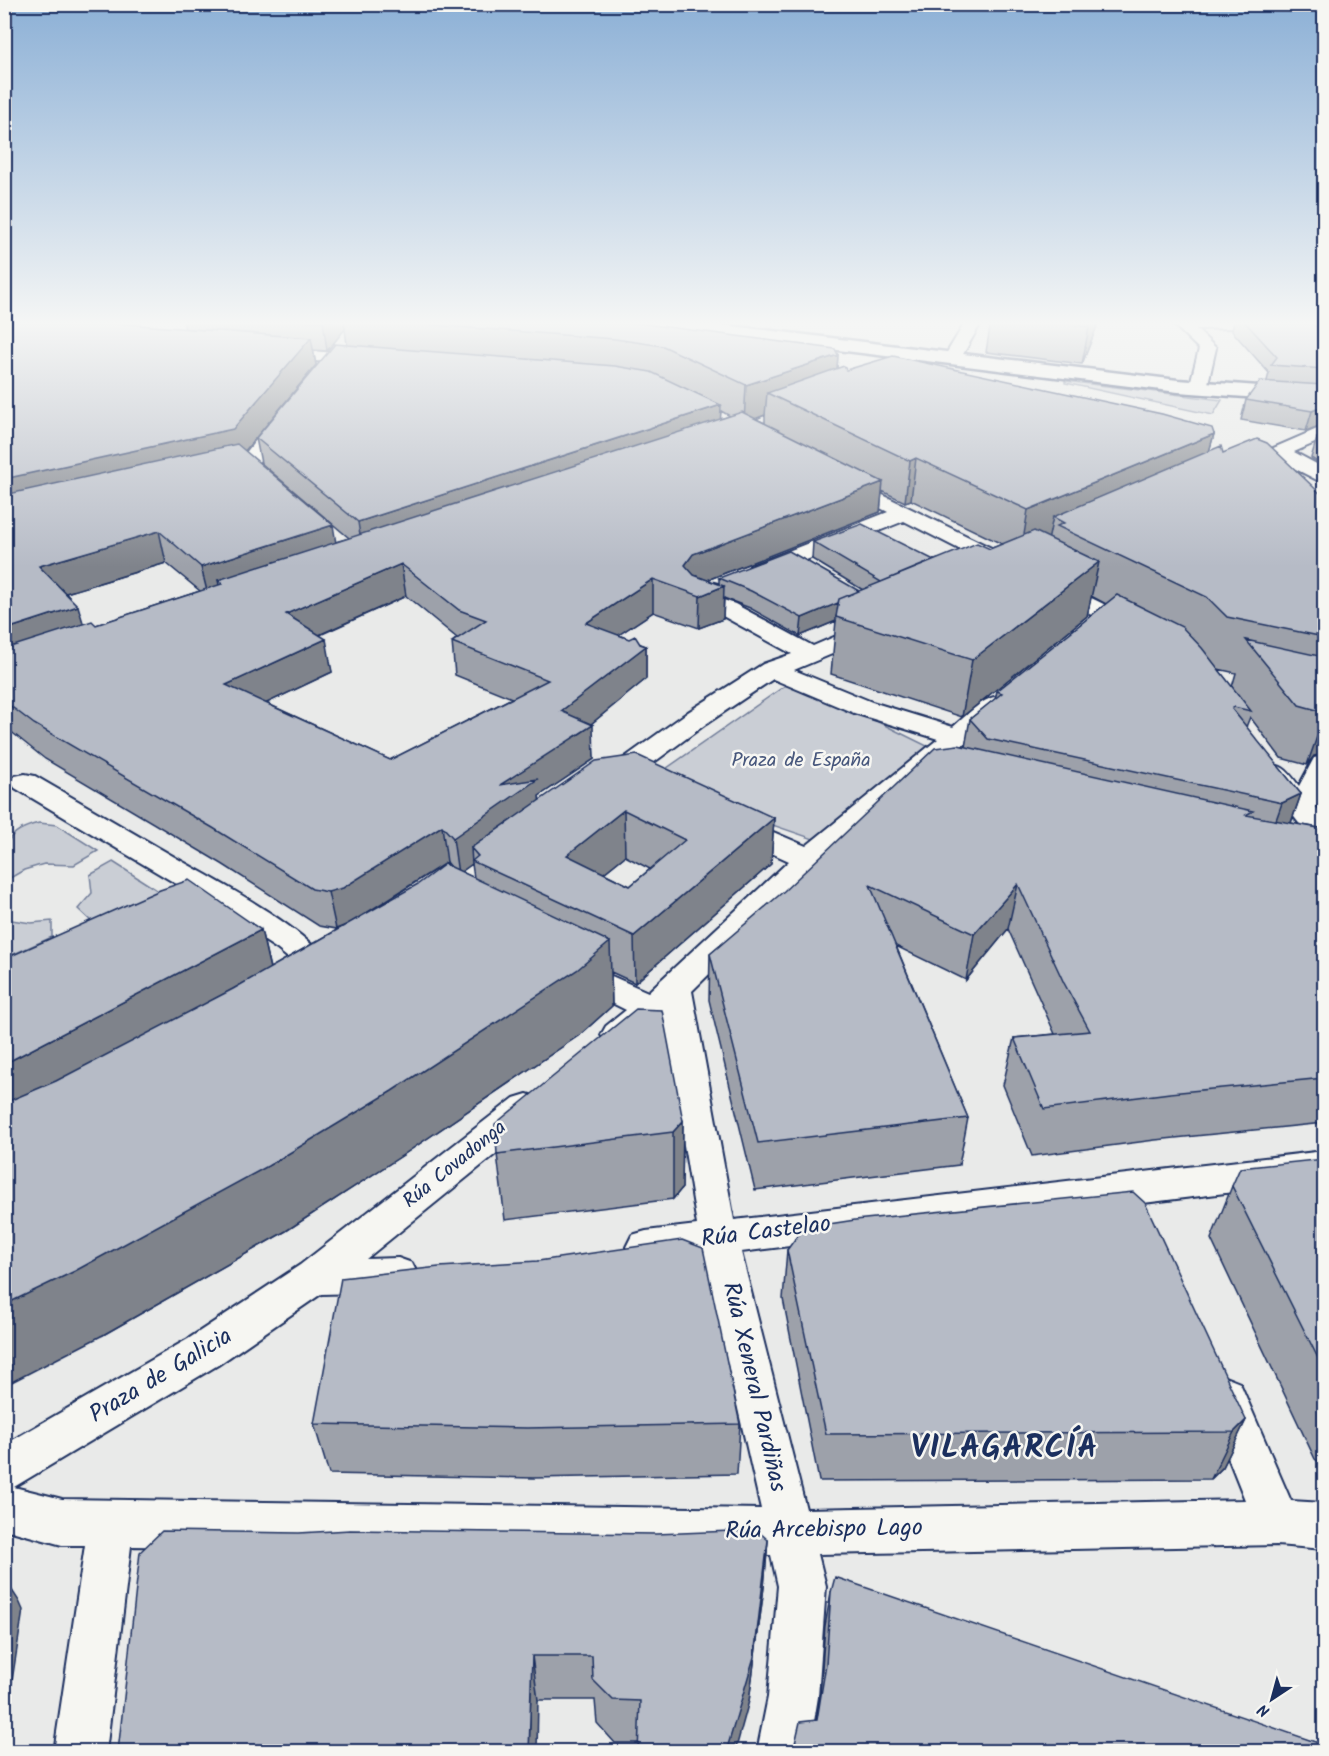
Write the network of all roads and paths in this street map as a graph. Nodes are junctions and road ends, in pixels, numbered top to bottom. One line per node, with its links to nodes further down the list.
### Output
1 (296, 403): 5 (street)
2 (1324, 432): 3 (street)
3 (1275, 454): 6 (street); 7 (street)
4 (824, 472): 8 (street)
5 (199, 475)
6 (1324, 476)
7 (1263, 482)
8 (906, 513): 9 (street); 12 (street)
9 (790, 558): 10 (street); 15 (street)
10 (810, 570)
11 (885, 614): 15 (street)
12 (1107, 615): 13 (street); 14 (street)
13 (1087, 631)
14 (1160, 640)
15 (812, 655): 16 (street)
16 (772, 669): 18 (street); 24 (street)
17 (1016, 689): 18 (street)
18 (958, 736): 21 (street)
19 (1259, 752): 25 (street)
20 (1324, 764): 25 (street)
21 (917, 771): 22 (street); 28 (street)
22 (951, 779)
23 (26, 782): 29 (street)
24 (582, 801)
25 (1301, 808): 27 (street)
26 (716, 816): 28 (street)
27 (1324, 837)
28 (809, 860): 33 (street)
29 (204, 887): 30 (street); 32 (street)
30 (138, 916)
31 (544, 956): 33 (street)
32 (298, 998)
33 (663, 998): 34 (street); 37 (street, Rúa Xeneral Pardiñas)
34 (596, 1053)
35 (553, 1087): 40 (street, Rúa Covadonga)
36 (1324, 1166): 37 (street, Rúa Castelao)
37 (718, 1237): 38 (street, Rúa Castelao); 47 (street, Rúa Xeneral Pardiñas)
38 (616, 1252)
39 (428, 1274): 40 (street)
40 (315, 1277): 42 (street, Praza de Galicia)
41 (1210, 1362): 45 (street)
42 (4, 1470)
43 (4, 1507): 44 (street)
44 (112, 1522): 47 (street, Rúa Arcebispo Lago); 48 (street)
45 (1277, 1522): 46 (street, Rúa Arcebispo Lago); 47 (street, Rúa Arcebispo Lago)
46 (1324, 1526)
47 (788, 1532): 49 (street, Rúa Xeneral Pardiñas)
48 (80, 1752)
49 (783, 1752)

